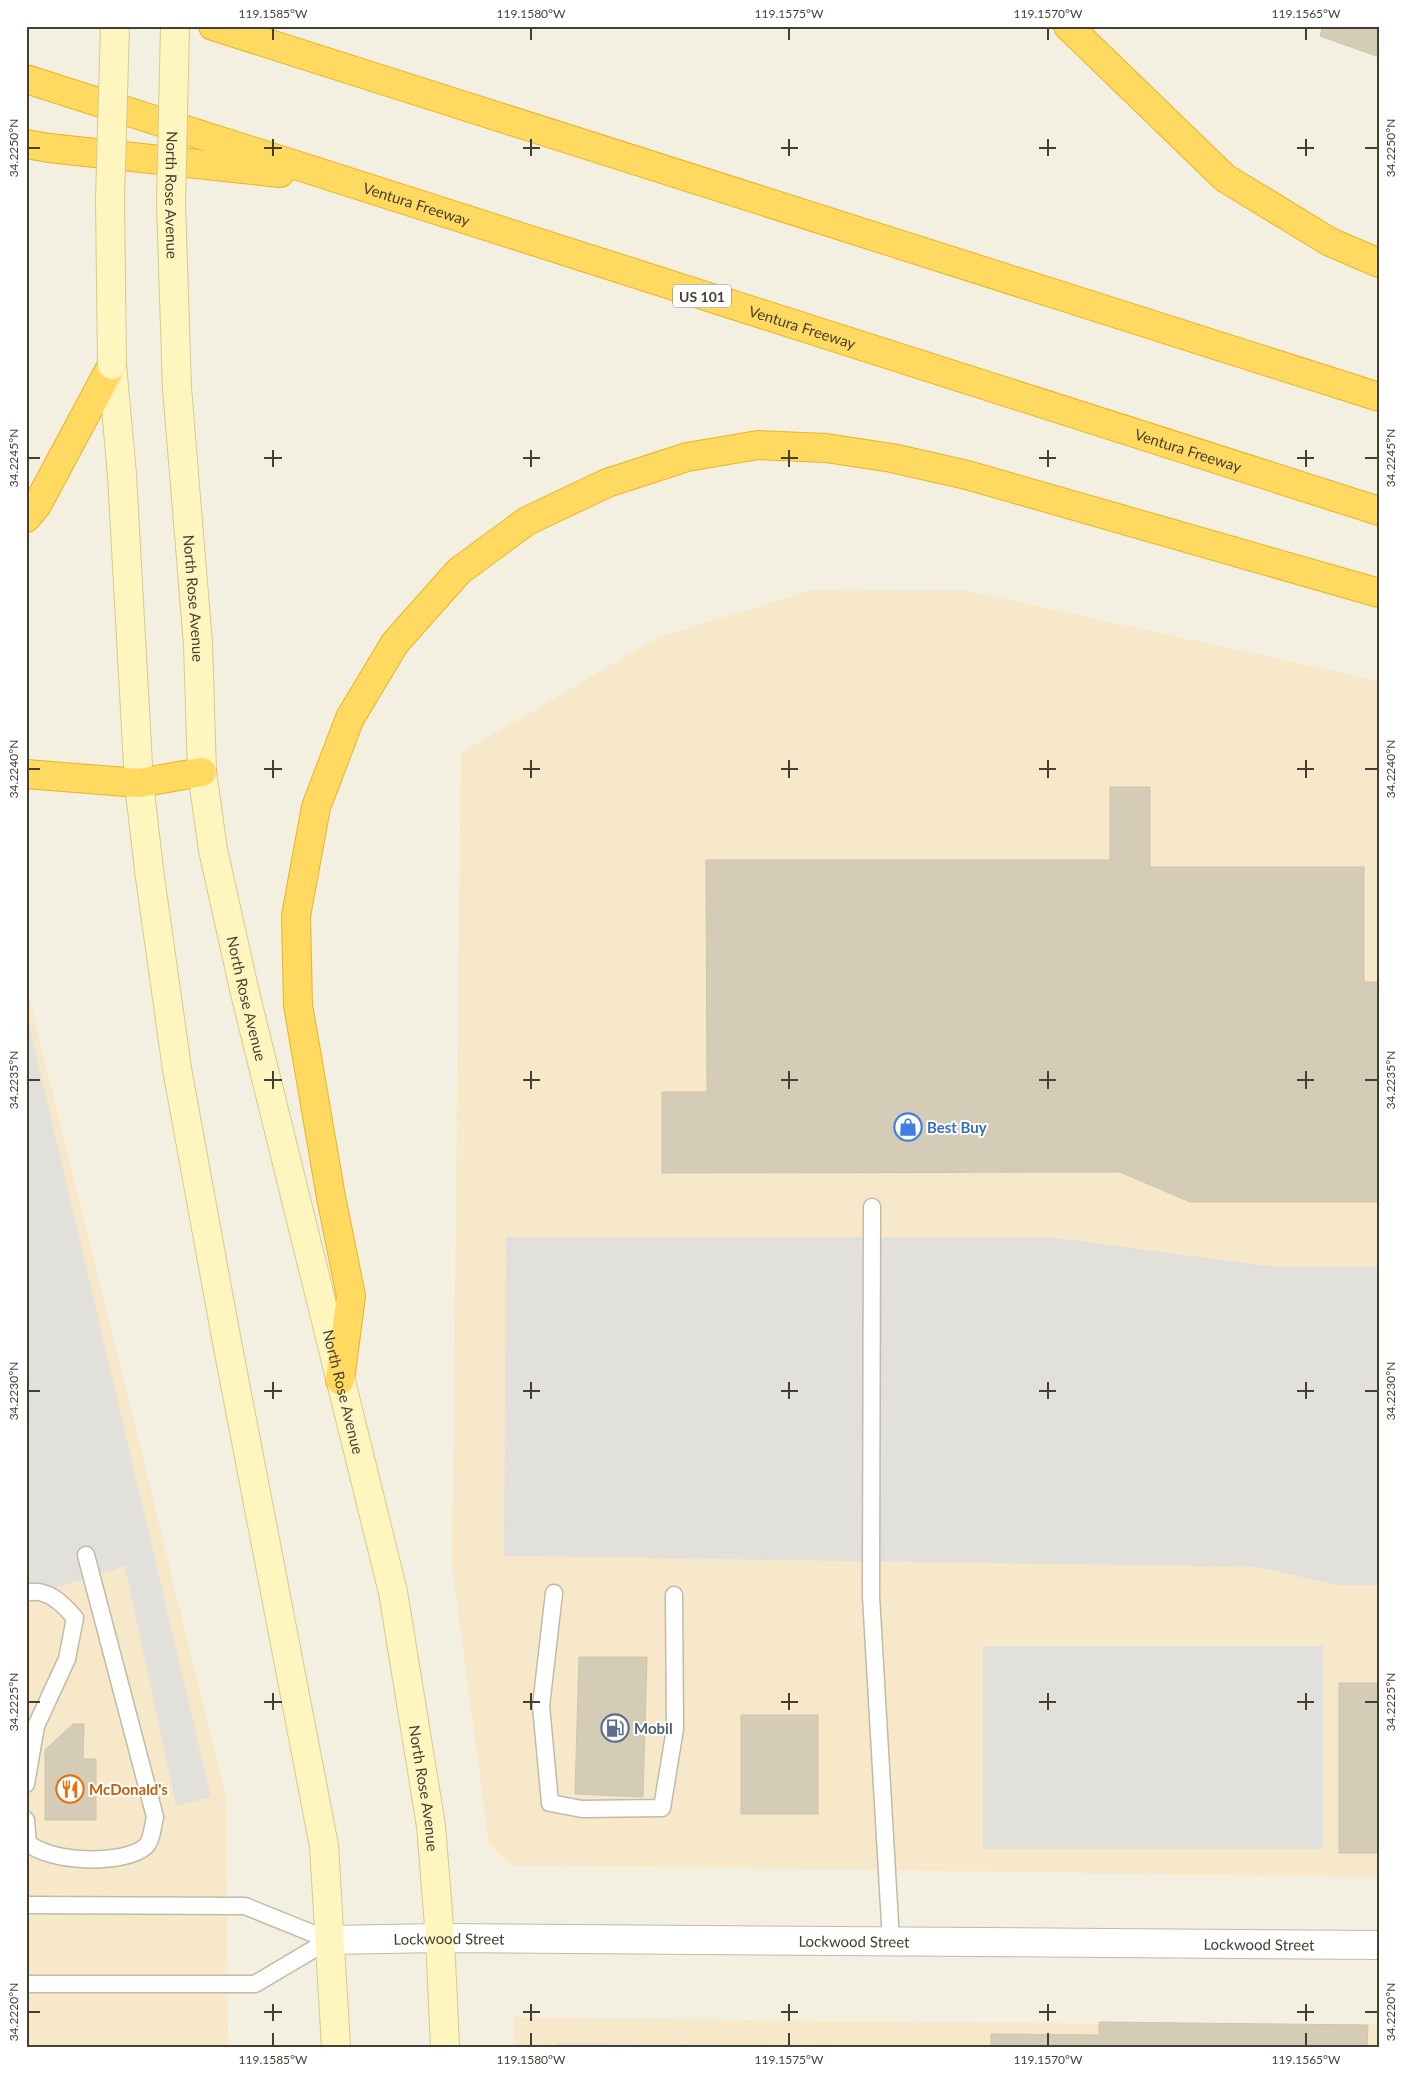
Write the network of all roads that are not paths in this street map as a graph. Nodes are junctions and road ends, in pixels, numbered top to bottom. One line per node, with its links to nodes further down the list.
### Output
1 (115, 26): 9 (main road, bridge)
2 (175, 26): 14 (main road, North Rose Avenue, bridge)
3 (213, 26): 10 (highway)
4 (1068, 26): 8 (highway)
5 (26, 79): 7 (highway, Ventura Freeway / US 101)
6 (26, 144): 7 (highway)
7 (335, 179): 11 (highway, Ventura Freeway / US 101)
8 (1379, 262)
9 (112, 365): 12 (highway); 16 (main road)
10 (1379, 397)
11 (1379, 511)
12 (26, 518)
13 (1379, 593): 18 (highway)
14 (202, 772): 16 (highway); 18 (main road, North Rose Avenue)
15 (26, 774): 16 (highway)
16 (139, 784): 28 (main road)
17 (872, 1207): 29 (lane)
18 (340, 1380): 27 (main road, North Rose Avenue)
19 (86, 1555): 25 (lane)
20 (26, 1593): 23 (lane)
21 (554, 1593): 22 (lane)
22 (674, 1595)
23 (26, 1784)
24 (26, 1820): 25 (lane)
25 (27, 1843)
26 (26, 1905): 28 (lane)
27 (440, 1938): 28 (street, Lockwood Street); 29 (street, Lockwood Street); 33 (main road, North Rose Avenue)
28 (329, 1940): 31 (lane); 32 (main road)
29 (891, 1942): 30 (street, Lockwood Street)
30 (1379, 1945)
31 (26, 1984)
32 (336, 2047)
33 (445, 2047)

